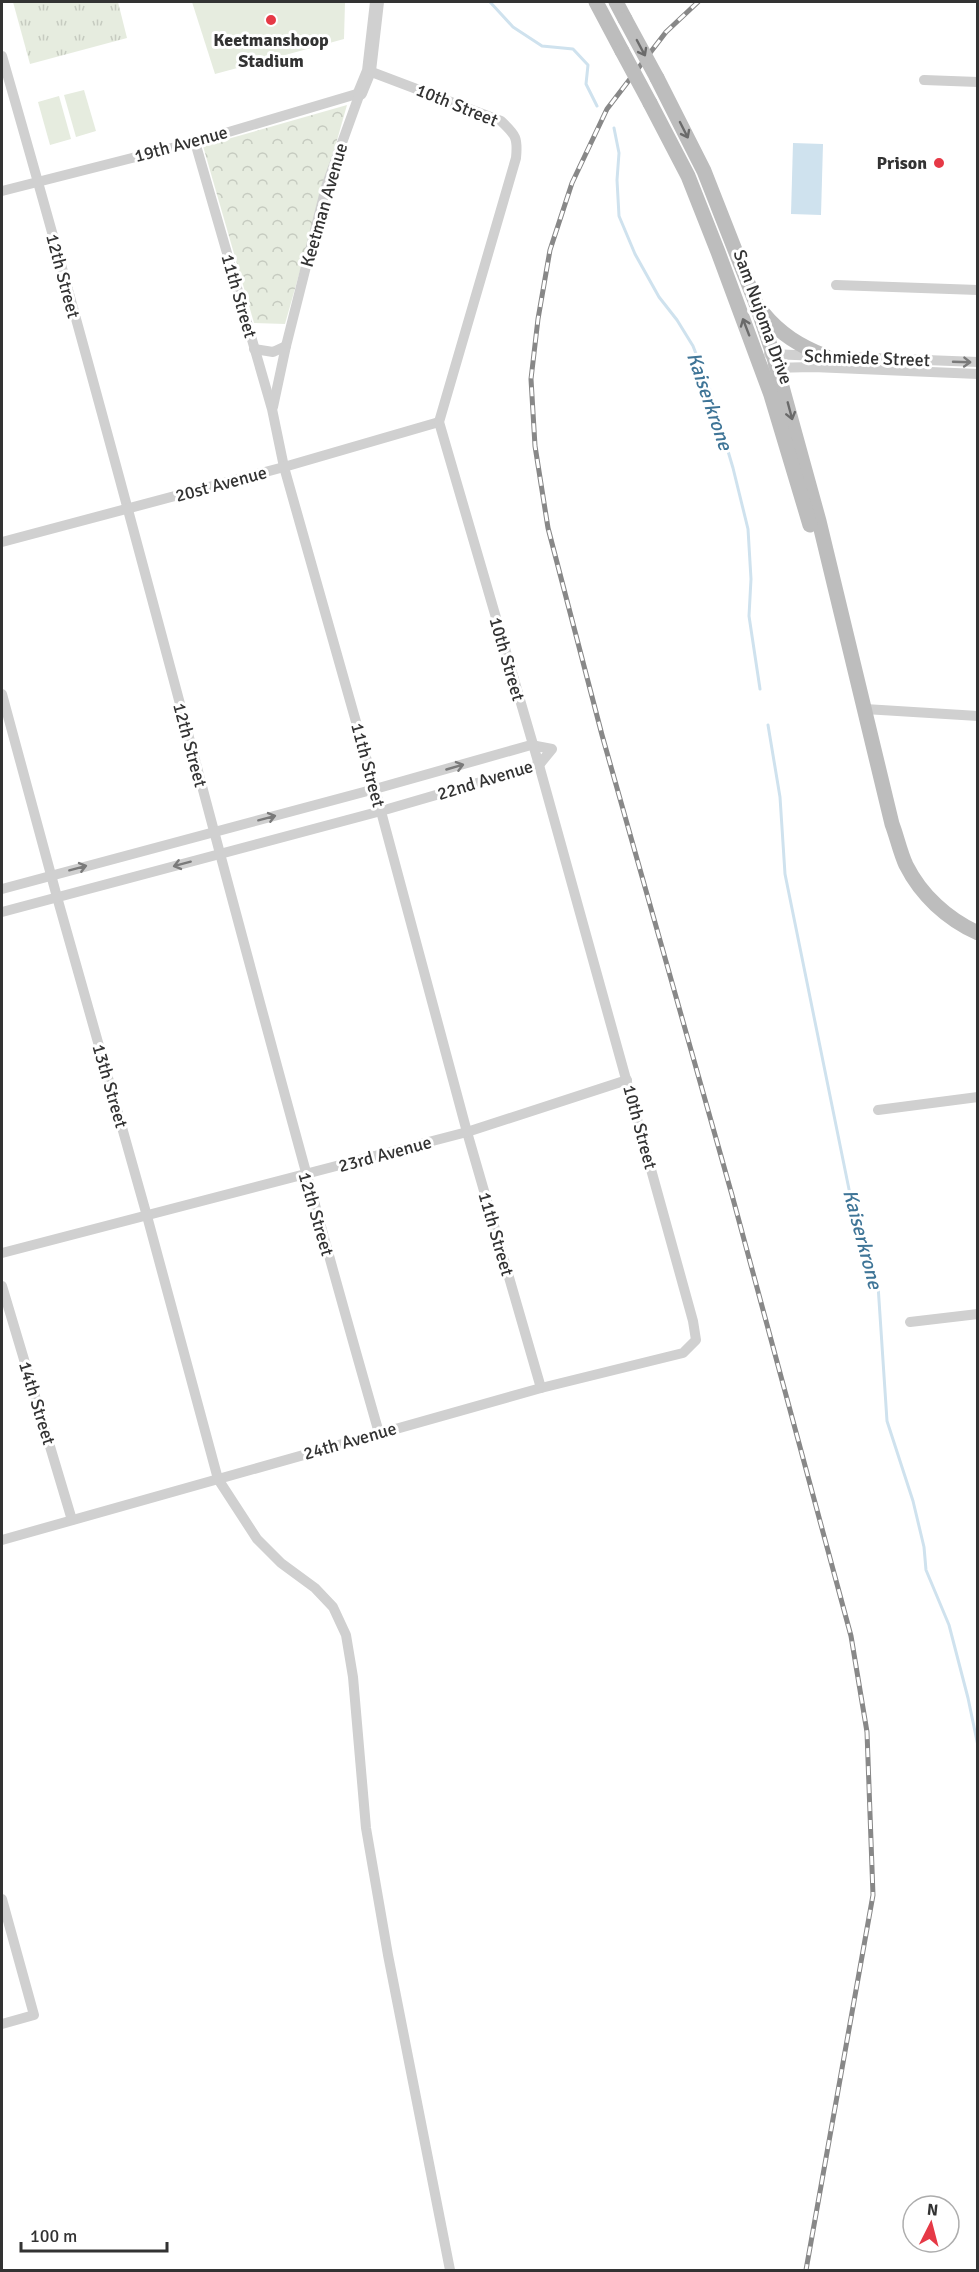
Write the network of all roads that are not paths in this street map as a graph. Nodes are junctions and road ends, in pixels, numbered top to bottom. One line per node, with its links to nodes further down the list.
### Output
1 (377, 2): 5 (street, Keetman Avenue)
2 (596, 2): 19 (main road, Sam Nujoma Drive, one-way to 2, bridge)
3 (616, 2): 14 (main road, Sam Nujoma Drive, one-way to 14, bridge)
4 (2, 56): 10 (street, 12th Street)
5 (369, 71): 8 (street, Keetman Avenue); 23 (street, 10th Street)
6 (924, 80): 7 (street)
7 (978, 82)
8 (360, 93): 9 (street, 19th Avenue); 15 (street, Keetman Avenue)
9 (195, 142): 10 (street, 19th Avenue); 16 (street, 11th Street)
10 (38, 181): 11 (street, 19th Avenue); 25 (street, 12th Street)
11 (2, 191)
12 (836, 285): 13 (street)
13 (978, 290)
14 (757, 306): 17 (main road); 18 (main road, Sam Nujoma Drive)
15 (286, 346): 16 (street); 22 (street, Keetman Avenue)
16 (254, 349): 22 (street, 11th Street)
17 (825, 356): 18 (street, Schmiede Street); 20 (street, Schmiede Street, one-way to 20)
18 (775, 361): 19 (street, Schmiede Street); 21 (street, Schmiede Street); 27 (main road, Sam Nujoma Drive, one-way to 27)
19 (759, 362): 27 (main road, Sam Nujoma Drive)
20 (978, 362)
21 (978, 375)
22 (272, 410): 24 (street, 11th Street)
23 (439, 422): 24 (street, 20st Avenue); 31 (street, 10th Street)
24 (284, 467): 25 (street, 20st Avenue); 33 (street, 11th Street)
25 (127, 508): 26 (street, 20st Avenue); 35 (street, 12th Street)
26 (2, 542)
27 (852, 662): 29 (main road, Sam Nujoma Drive)
28 (2, 694): 37 (street, 13th Street)
29 (865, 710): 30 (street); 41 (main road, Sam Nujoma Drive)
30 (978, 716)
31 (531, 745): 32 (street, 10th Street); 32 (street, 22nd Avenue); 33 (street, 22nd Avenue, one-way to 31)
32 (539, 765): 34 (street, 22nd Avenue); 42 (street, 10th Street)
33 (375, 789): 34 (street, 11th Street); 35 (street, 22nd Avenue, one-way to 33)
34 (381, 811): 36 (street, 22nd Avenue); 45 (street, 11th Street)
35 (213, 833): 36 (street, 12th Street); 37 (street, 22nd Avenue, one-way to 35)
36 (219, 855): 39 (street, 22nd Avenue, one-way to 39); 46 (street, 12th Street)
37 (52, 875): 38 (street, 22nd Avenue); 39 (street, 13th Street)
38 (2, 889)
39 (57, 897): 40 (street, 22nd Avenue); 47 (street, 13th Street)
40 (2, 912)
41 (978, 933)
42 (627, 1080): 45 (street, 23rd Avenue); 52 (street, 10th Street)
43 (978, 1098): 44 (street)
44 (878, 1110)
45 (466, 1132): 46 (street, 23rd Avenue); 53 (street, 11th Street)
46 (305, 1175): 47 (street, 23rd Avenue); 54 (street, 12th Street)
47 (147, 1216): 48 (street, 23rd Avenue); 55 (street, 13th Street)
48 (2, 1253)
49 (2, 1287): 56 (street, 14th Street)
50 (978, 1314): 51 (street)
51 (910, 1322)
52 (696, 1340): 53 (street, 24th Avenue)
53 (541, 1388): 54 (street, 24th Avenue)
54 (379, 1433): 55 (street, 24th Avenue)
55 (218, 1479): 56 (street, 24th Avenue); 60 (street, 13th Street)
56 (72, 1520): 57 (street, 24th Avenue)
57 (2, 1540)
58 (2, 1899): 59 (street)
59 (2, 2024)
60 (450, 2271)

